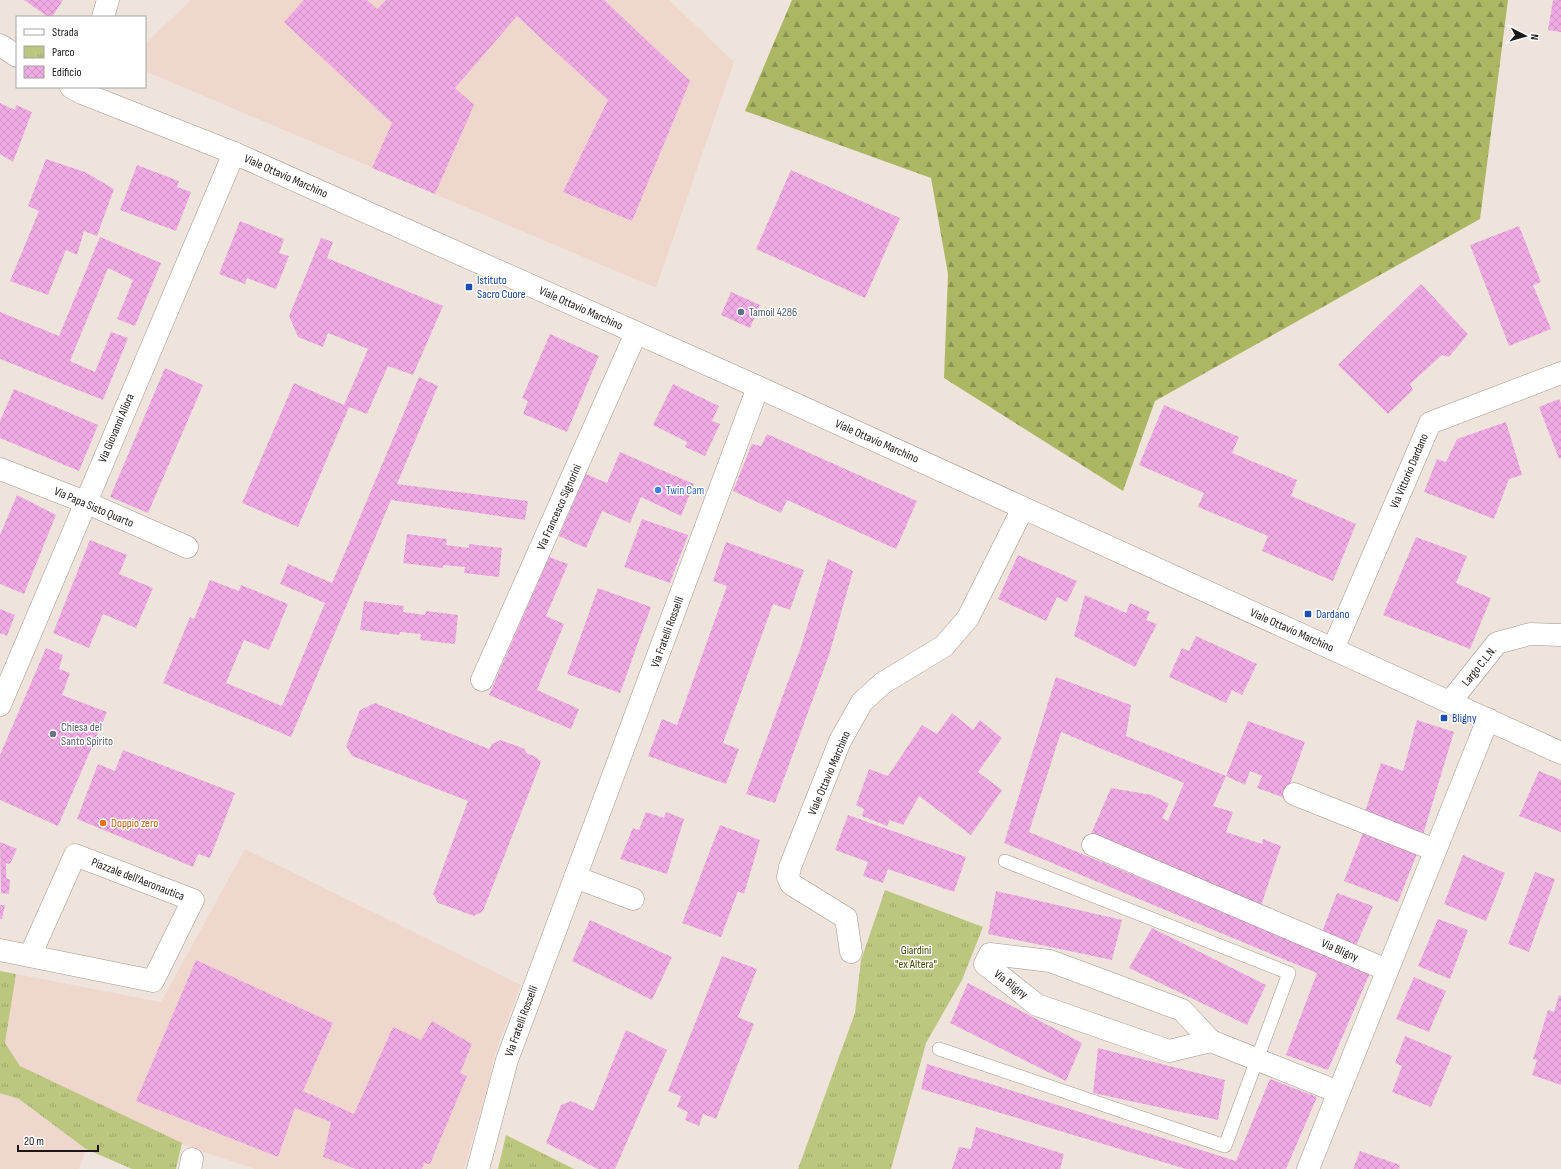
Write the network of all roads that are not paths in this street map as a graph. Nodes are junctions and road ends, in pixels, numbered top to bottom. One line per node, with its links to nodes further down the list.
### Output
1 (108, 0): 2 (street)
2 (103, 16)
3 (0, 45): 4 (street)
4 (16, 55)
5 (79, 89): 6 (street, Viale Ottavio Marchino)
6 (234, 153): 7 (street, Viale Ottavio Marchino); 11 (street, Via Giovanni Aliora)
7 (636, 333): 9 (street, Viale Ottavio Marchino); 16 (street, Via Francesco Signorini)
8 (1561, 373): 15 (street, Via Vittorio Dardano)
9 (758, 387): 12 (street, Viale Ottavio Marchino); 25 (street, Via Fratelli Rosselli)
10 (0, 469): 11 (street, Via Papa Sisto Quarto)
11 (85, 502): 13 (street, Via Papa Sisto Quarto); 18 (street, Via Giovanni Aliora)
12 (1023, 508): 15 (street, Viale Ottavio Marchino); 28 (street, Viale Ottavio Marchino)
13 (186, 547)
14 (1561, 635): 17 (street, Largo C.L.N.)
15 (1333, 649): 17 (street, Viale Ottavio Marchino)
16 (482, 680)
17 (1450, 702): 19 (street, Viale Ottavio Marchino)
18 (0, 705)
19 (1488, 719): 20 (street, Viale Ottavio Marchino); 23 (street)
20 (1561, 753)
21 (1294, 794): 23 (street)
22 (1093, 846): 30 (street, Via Bligny)
23 (1435, 850): 30 (street)
24 (1005, 861): 33 (lane)
25 (576, 877): 26 (street); 35 (street, Via Fratelli Rosselli)
26 (633, 899)
27 (0, 950): 29 (street)
28 (851, 952)
29 (30, 956): 29 (street, Piazzale dell'Aeronautica)
30 (1387, 970): 34 (street)
31 (1211, 1041): 31 (street, Via Bligny); 33 (street, Via Bligny)
32 (939, 1049): 33 (lane)
33 (1257, 1060): 34 (street, Via Bligny)
34 (1338, 1092): 36 (street)
35 (478, 1169)
36 (1308, 1169)

